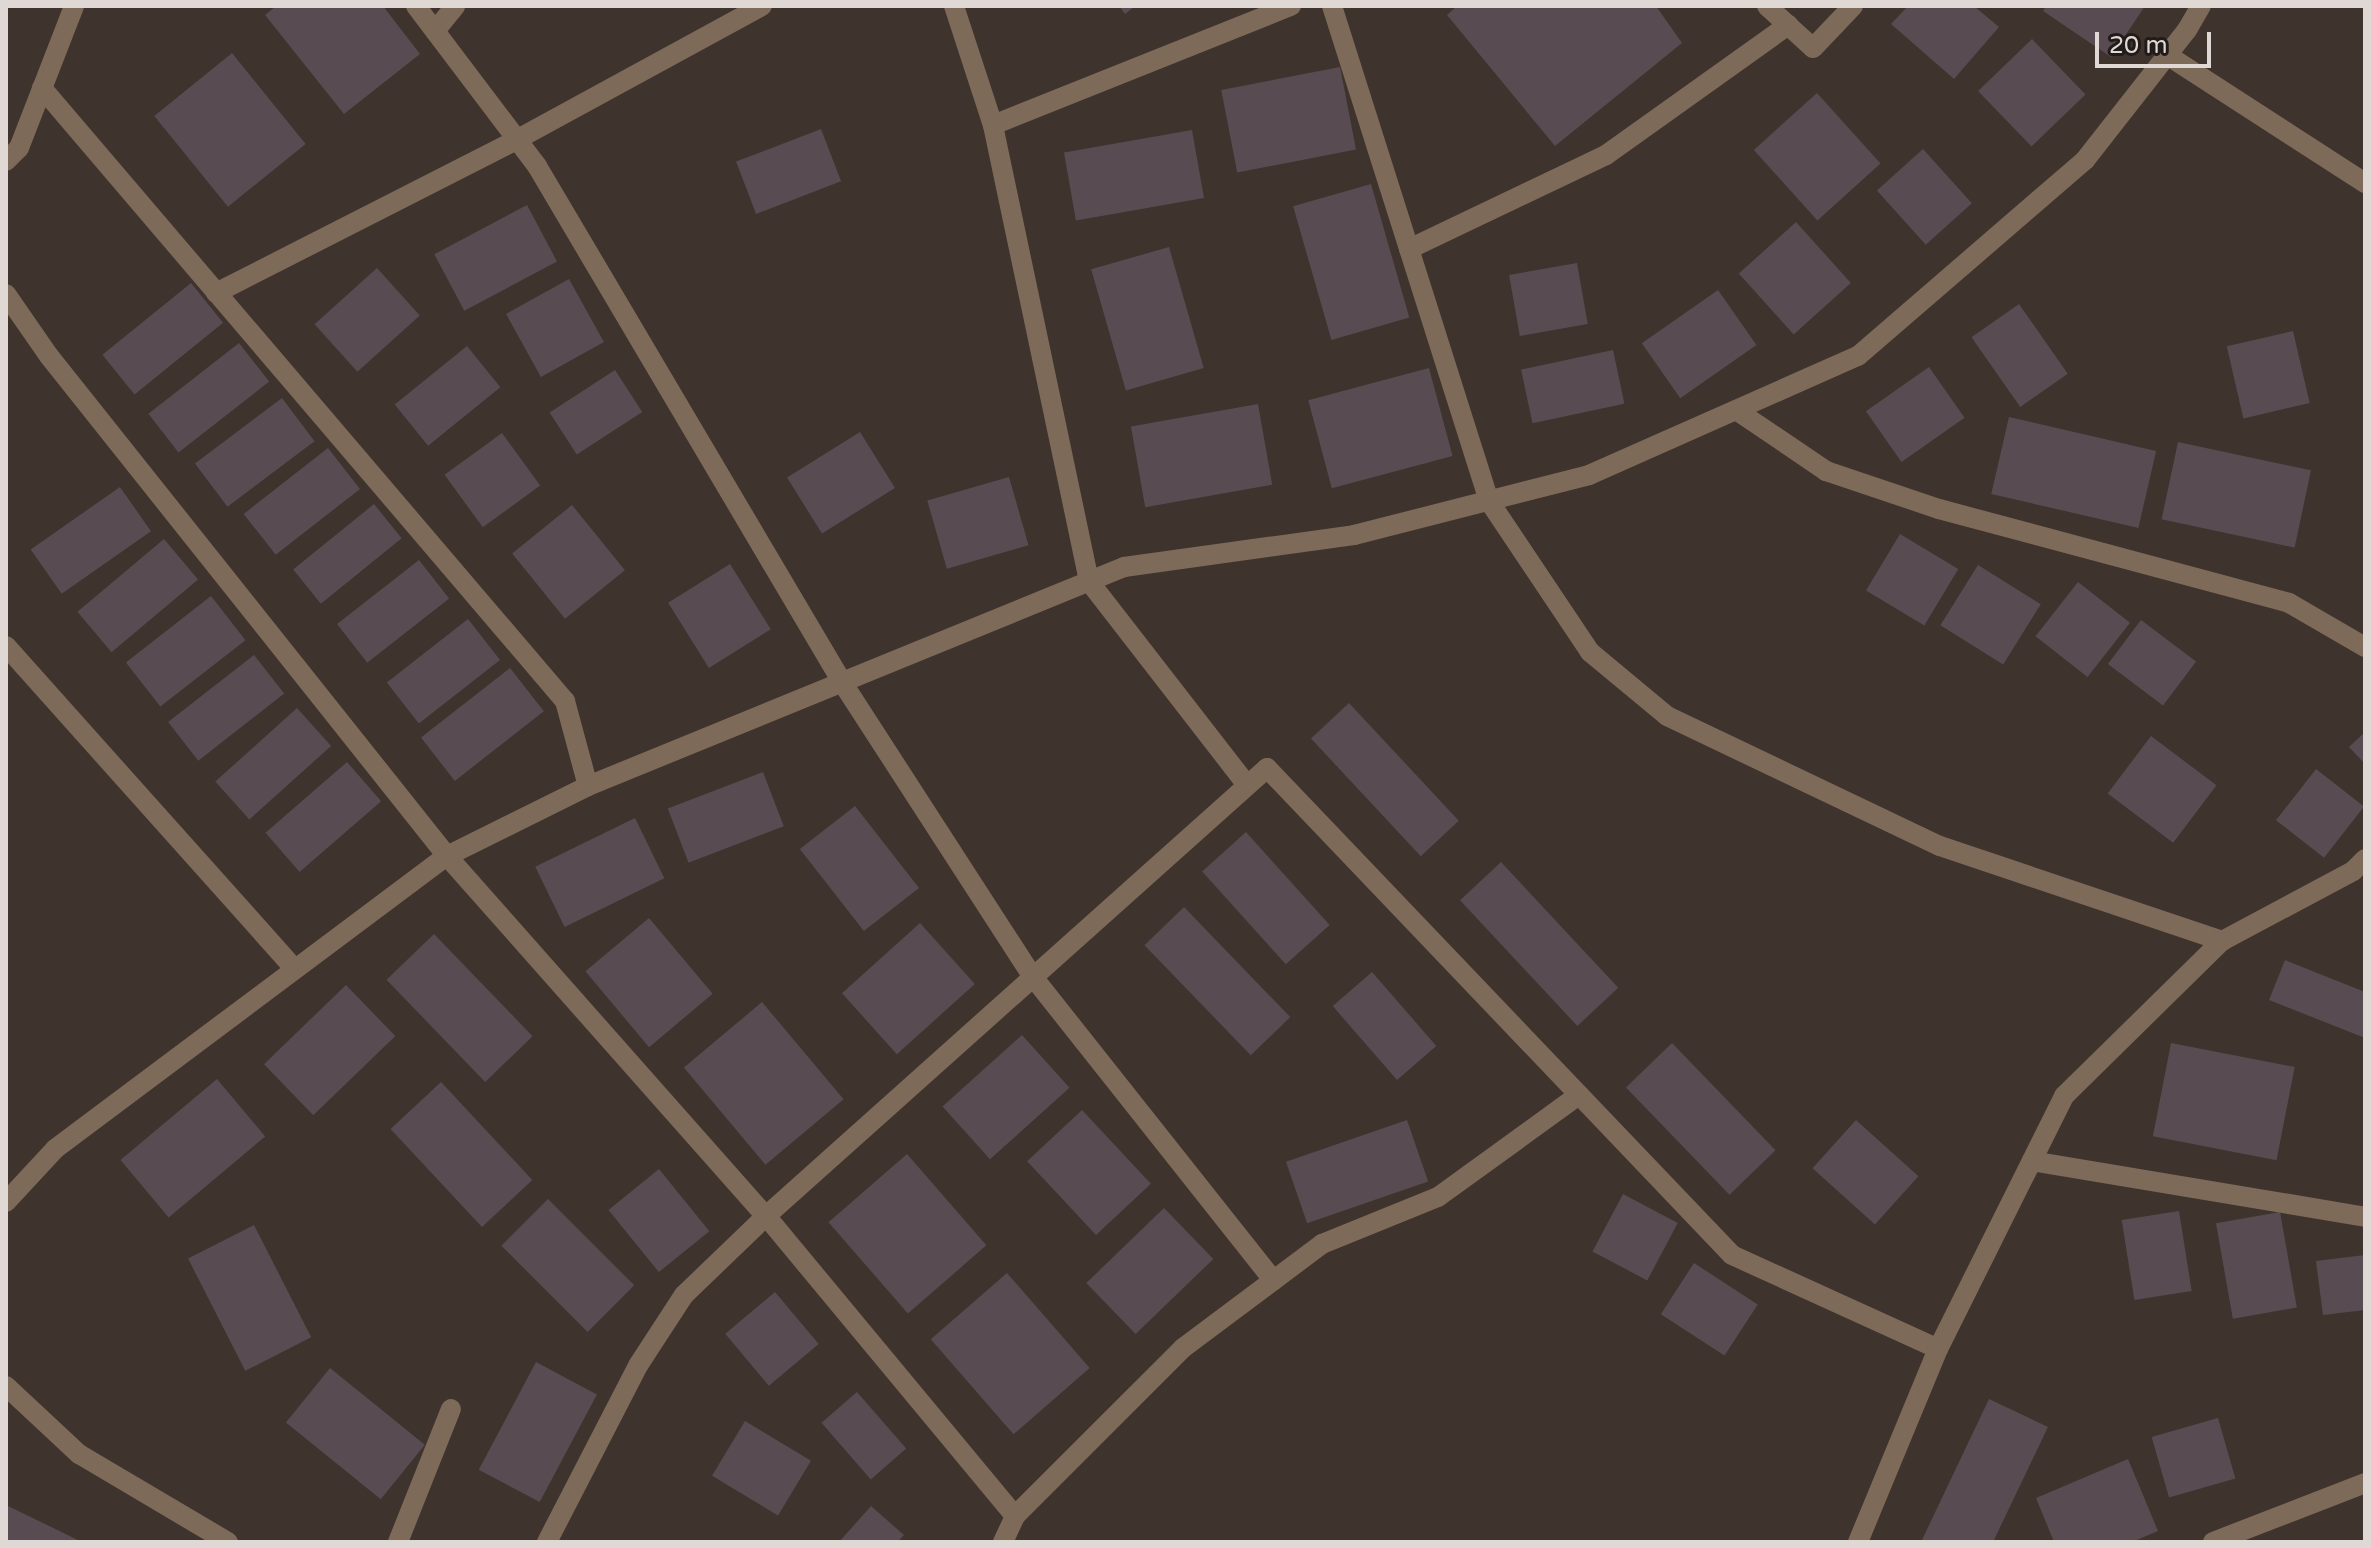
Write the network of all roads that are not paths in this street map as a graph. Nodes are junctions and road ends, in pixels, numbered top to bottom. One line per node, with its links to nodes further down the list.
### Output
1 (74, 6): 14 (street)
2 (416, 6): 12 (street)
3 (455, 6): 12 (street)
4 (762, 6): 16 (street)
5 (954, 6): 15 (street)
6 (1291, 6): 15 (street)
7 (1332, 6): 19 (street)
8 (1767, 6): 11 (street)
9 (1853, 6): 11 (street)
10 (2201, 6): 13 (street)
11 (1788, 25): 19 (street)
12 (435, 31): 16 (street)
13 (2167, 55): 18 (street); 22 (street)
14 (42, 88): 17 (street); 20 (street)
15 (993, 125): 24 (street)
16 (516, 140): 20 (street); 27 (street)
17 (6, 161)
18 (2365, 183)
19 (1409, 249): 23 (street)
20 (216, 293): 29 (street)
21 (6, 294): 30 (street)
22 (1736, 410): 23 (street); 26 (street)
23 (1489, 501): 24 (street); 32 (street)
24 (1089, 581): 27 (street); 28 (street)
25 (6, 646): 33 (street)
26 (2365, 647)
27 (842, 682): 29 (street); 34 (street)
28 (1247, 785): 34 (street); 35 (street)
29 (588, 786): 30 (street)
30 (447, 856): 33 (street); 38 (street)
31 (2365, 859): 32 (street)
32 (2222, 941): 36 (street)
33 (295, 969): 37 (street)
34 (1033, 977): 38 (street); 40 (street)
35 (1579, 1095): 40 (street); 41 (street)
36 (2032, 1161): 39 (street); 41 (street)
37 (6, 1202)
38 (766, 1216): 45 (street); 48 (street)
39 (2365, 1217)
40 (1273, 1280): 45 (street)
41 (1938, 1349): 50 (street)
42 (6, 1386): 46 (street)
43 (451, 1409): 47 (street)
44 (2365, 1483): 51 (street)
45 (1015, 1516): 49 (street)
46 (228, 1542)
47 (398, 1542)
48 (547, 1542)
49 (1003, 1542)
50 (1858, 1542)
51 (2213, 1542)

